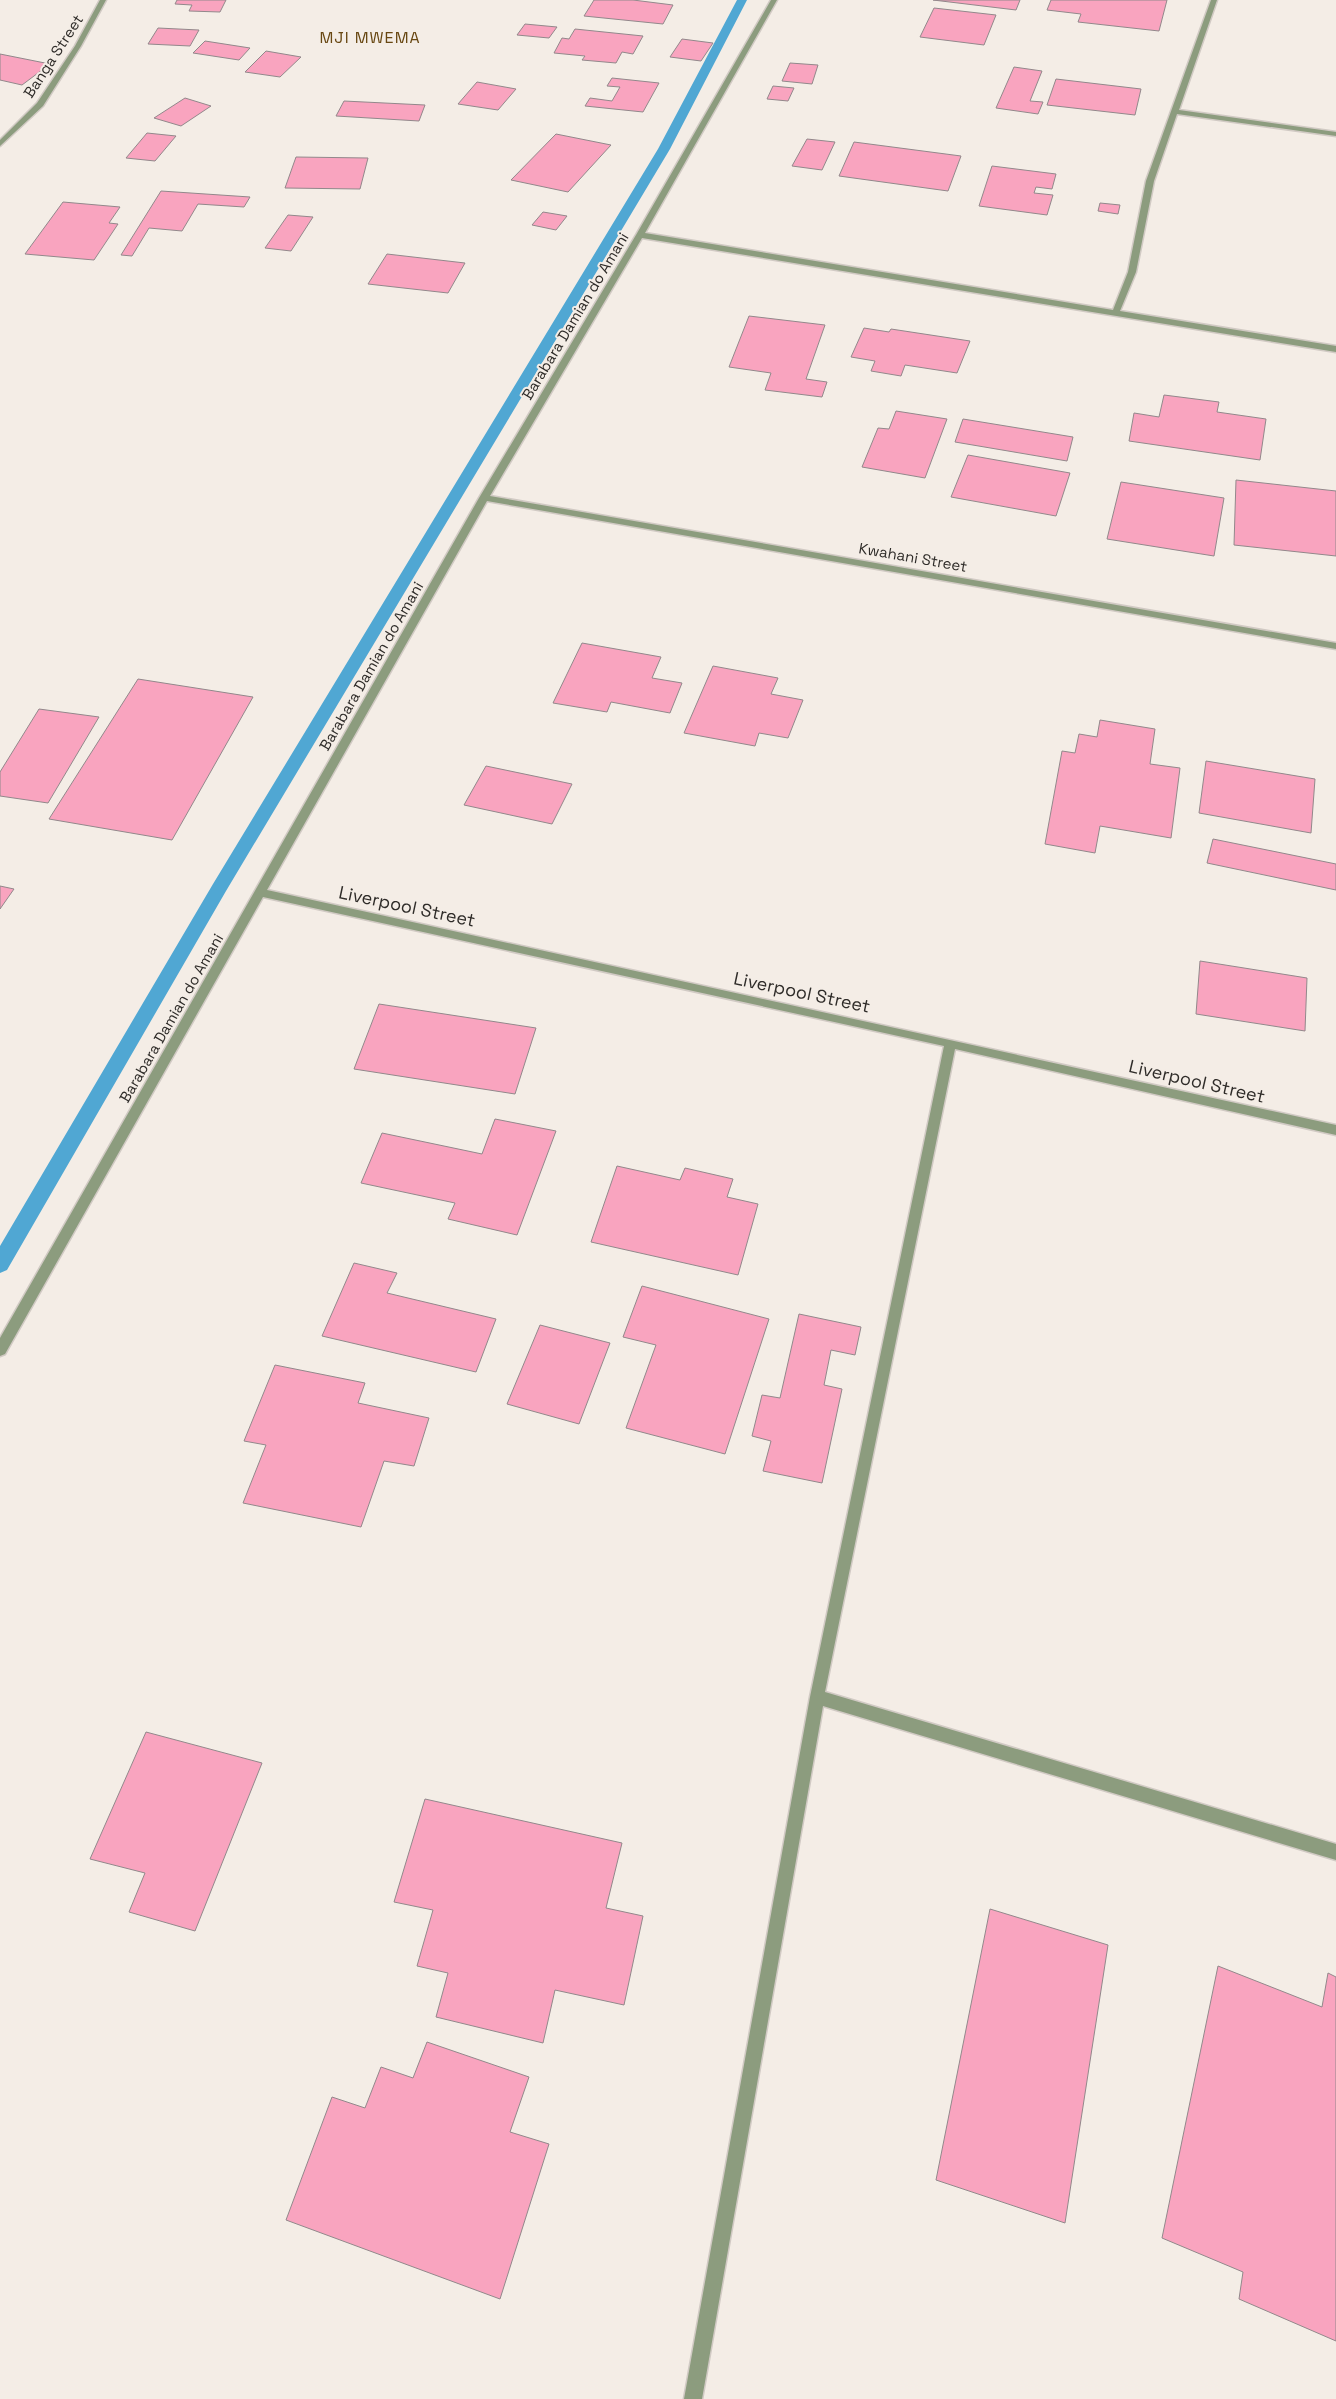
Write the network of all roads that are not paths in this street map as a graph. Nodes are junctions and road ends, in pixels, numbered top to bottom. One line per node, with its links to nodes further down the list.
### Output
1 (103, 0): 6 (street, Banga Street)
2 (774, 0): 7 (street, Barabara Damian do Amani)
3 (1214, 0): 4 (street)
4 (1175, 112): 5 (street); 8 (street)
5 (1336, 134)
6 (0, 144)
7 (640, 235): 8 (street); 10 (street, Barabara Damian do Amani)
8 (1115, 314): 9 (street)
9 (1336, 349)
10 (484, 498): 11 (street, Kwahani Street); 12 (street, Barabara Damian do Amani)
11 (1336, 646)
12 (260, 892): 13 (street, Liverpool Street); 15 (street, Barabara Damian do Amani)
13 (950, 1043): 14 (street, Liverpool Street); 16 (street)
14 (1336, 1130)
15 (0, 1350)
16 (817, 1697): 17 (street); 18 (street)
17 (1336, 1852)
18 (693, 2399)

